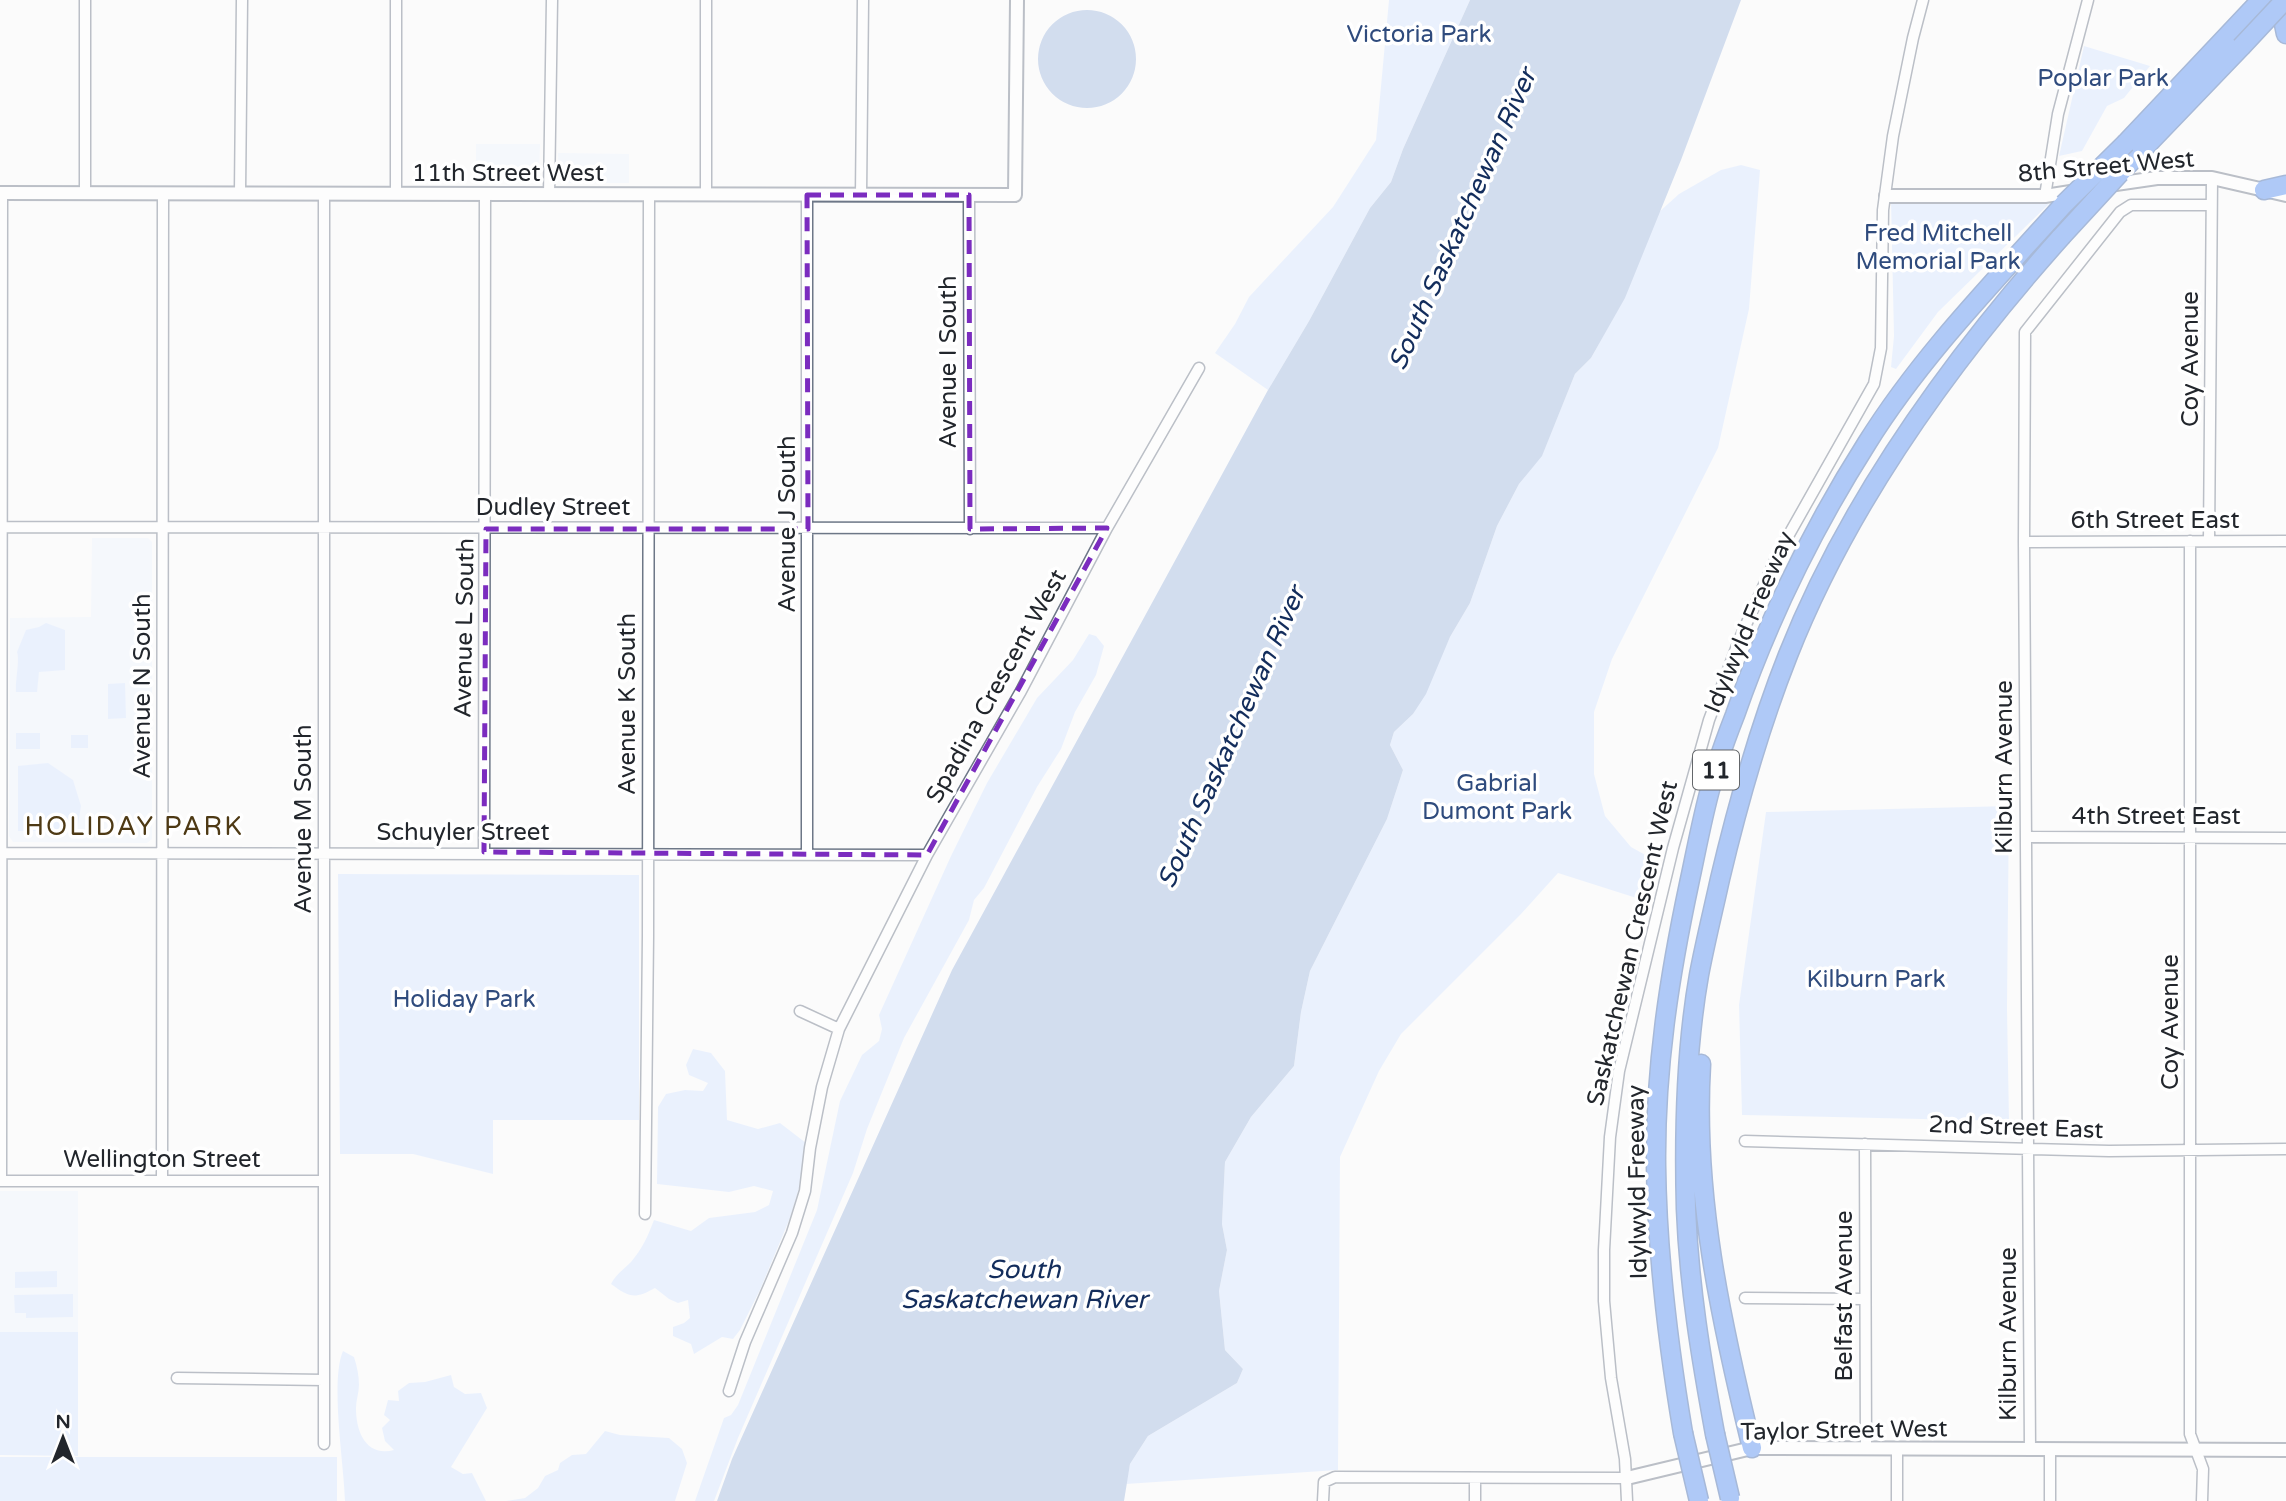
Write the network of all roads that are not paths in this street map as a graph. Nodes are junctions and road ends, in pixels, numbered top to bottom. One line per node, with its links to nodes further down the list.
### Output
1 (85, 0): 17 (street)
2 (242, 0): 18 (street)
3 (396, 0): 22 (street)
4 (552, 0): 24 (street)
5 (706, 0): 26 (street)
6 (863, 0): 28 (street)
7 (1017, 0): 29 (street, 11th Street West)
8 (1923, 0): 31 (street, Saskatchewan Crescent West)
9 (2088, 0): 32 (street)
10 (2261, 0): 88 (highway, Idylwyld Freeway / 11, bridge)
11 (2278, 0): 13 (highway)
12 (2285, 0): 47 (highway, Idylwyld Freeway / 11, bridge)
13 (2286, 34)
14 (2212, 178): 16 (street, 8th Street West); 32 (street, 8th Street West); 33 (street, Coy Avenue)
15 (2286, 185): 16 (highway)
16 (2264, 190): 30 (street, 8th Street West)
17 (85, 192): 19 (street, 11th Street West); 20 (street, 11th Street West)
18 (240, 192): 20 (street, 11th Street West); 21 (street, 11th Street West)
19 (1, 193): 35 (street)
20 (163, 193): 36 (street, Avenue N South)
21 (324, 194): 22 (street, 11th Street West); 37 (street, Avenue M South)
22 (396, 194): 23 (street, 11th Street West)
23 (485, 194): 24 (street, 11th Street West); 40 (street, Avenue L South)
24 (549, 195): 25 (street, 11th Street West)
25 (649, 195): 26 (street, 11th Street West); 38 (street, Avenue K South)
26 (706, 195): 27 (street, 11th Street West)
27 (807, 195): 28 (street, 11th Street West); 41 (street, Avenue J South)
28 (861, 195): 29 (street, 11th Street West)
29 (969, 195): 42 (street, Avenue I South)
30 (2286, 195)
31 (1886, 196): 32 (street, 8th Street West); 83 (street, Saskatchewan Crescent West)
32 (2045, 196)
33 (2211, 205): 44 (street, Coy Avenue); 46 (street, Kilburn Avenue)
34 (1199, 368): 39 (street, Spadina Crescent West)
35 (1, 527): 36 (street, Dudley Street); 52 (street)
36 (163, 527): 37 (street, Dudley Street); 55 (street, Avenue N South)
37 (324, 528): 40 (street, Dudley Street); 53 (street, Avenue M South)
38 (647, 528): 40 (street, Dudley Street); 41 (street, Dudley Street); 56 (street, Avenue K South)
39 (1107, 528): 42 (street, Dudley Street); 57 (street, Spadina Crescent West)
40 (486, 529): 51 (street, Avenue L South)
41 (808, 529): 42 (street, Dudley Street); 54 (street, Avenue J South)
42 (970, 529)
43 (2190, 541): 44 (street, 6th Street East); 46 (street, 6th Street East); 49 (street, Coy Avenue)
44 (2209, 541): 45 (street, 6th Street East)
45 (2286, 541)
46 (2024, 542): 48 (street, Kilburn Avenue)
47 (1733, 826): 75 (highway); 84 (highway, Idylwyld Freeway / 11, bridge)
48 (2026, 837): 49 (street, 4th Street East); 62 (street, Kilburn Avenue)
49 (2190, 837): 50 (street, 4th Street East); 64 (street, Coy Avenue)
50 (2286, 838)
51 (484, 852): 53 (street, Schuyler Street); 56 (street, Schuyler Street)
52 (1, 853): 55 (street, Schuyler Street); 66 (street)
53 (324, 853): 55 (street, Schuyler Street); 67 (street, Avenue M South)
54 (807, 853): 56 (street, Schuyler Street); 57 (street, Schuyler Street)
55 (163, 854): 65 (street, Avenue N South)
56 (647, 854): 68 (street, Avenue K South)
57 (927, 855): 59 (street, Spadina Crescent West)
58 (800, 1011): 59 (street)
59 (839, 1029): 73 (street, Spadina Crescent West)
60 (1745, 1140): 61 (street, 2nd Street East)
61 (1865, 1144): 62 (street, 2nd Street East); 70 (street, Belfast Avenue)
62 (2028, 1149): 64 (street, 2nd Street East); 77 (street, Kilburn Avenue)
63 (2286, 1149): 64 (street, 2nd Street East)
64 (2191, 1150): 80 (street, Coy Avenue)
65 (162, 1179): 66 (street, Wellington Street); 67 (street, Wellington Street)
66 (0, 1181)
67 (323, 1181): 72 (street, Avenue M South)
68 (645, 1214)
69 (1745, 1298): 70 (street)
70 (1864, 1299): 76 (street, Belfast Avenue)
71 (177, 1378): 72 (street)
72 (324, 1380): 74 (street, Avenue M South)
73 (729, 1391)
74 (324, 1444)
75 (1752, 1448): 76 (street, Taylor Street West); 83 (street, Taylor Street West)
76 (1866, 1449): 79 (street, Taylor Street West)
77 (2030, 1449): 78 (street, Taylor Street West); 79 (street, Taylor Street West)
78 (2050, 1449): 80 (street, Taylor Street West); 90 (street)
79 (1897, 1450): 89 (street)
80 (2196, 1450): 81 (street, Taylor Street West); 91 (street, Coy Avenue)
81 (2286, 1450)
82 (1475, 1478): 83 (street, Taylor Street West); 85 (street, Taylor Street West); 86 (street)
83 (1627, 1478): 87 (street, Saskatchewan Crescent West)
84 (1730, 1499)
85 (1323, 1501)
86 (1475, 1501)
87 (1627, 1501)
88 (1699, 1501)
89 (1897, 1501)
90 (2050, 1501)
91 (2202, 1501)

